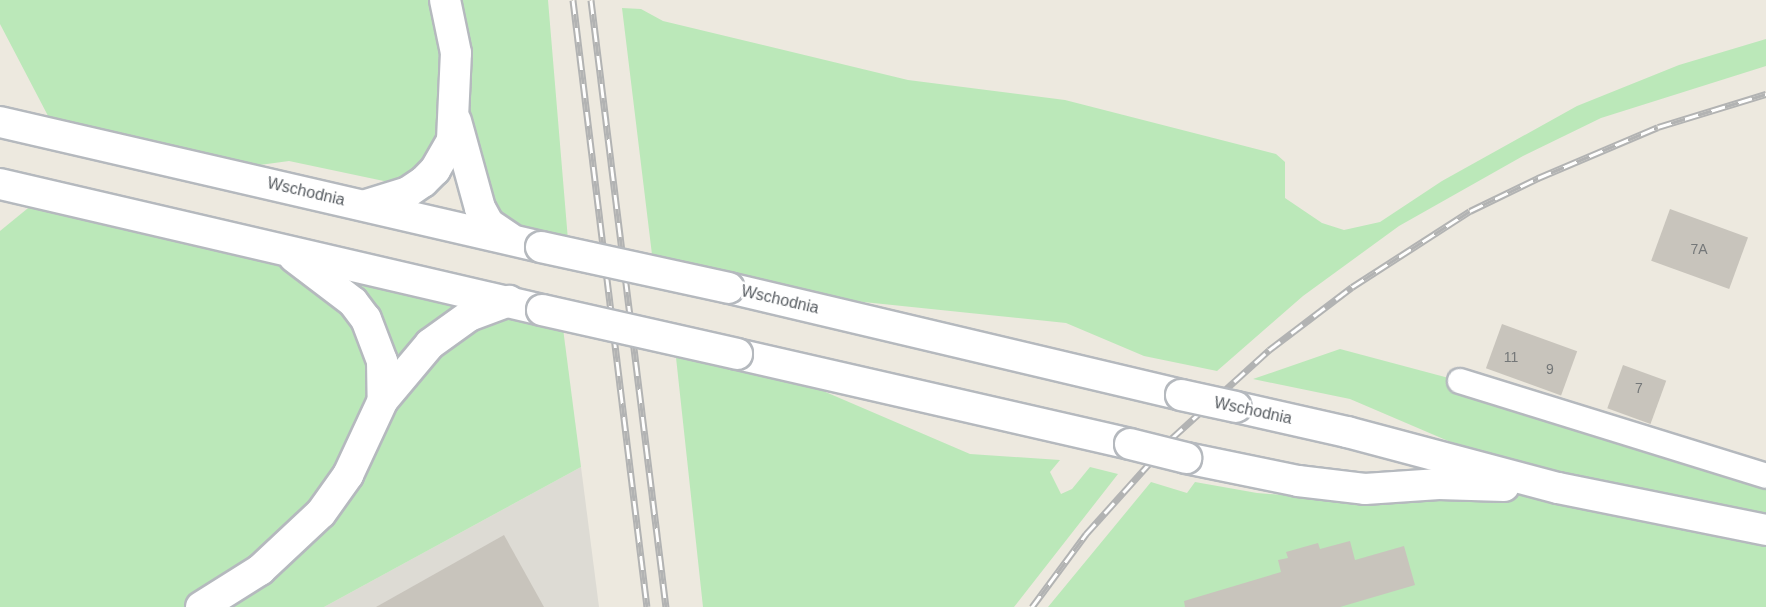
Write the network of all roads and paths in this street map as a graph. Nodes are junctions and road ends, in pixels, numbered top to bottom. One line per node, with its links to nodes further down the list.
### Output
1 (445, 0): 2 (street)
2 (456, 117): 5 (street); 6 (street)
3 (0, 122): 5 (street, Wschodnia)
4 (0, 184): 7 (street, Wschodnia)
5 (365, 206): 6 (street, Wschodnia)
6 (530, 245): 12 (street, Wschodnia, bridge)
7 (282, 248): 8 (street, Wschodnia); 10 (street)
8 (509, 301): 10 (street); 12 (street, Wschodnia, bridge)
9 (1460, 381): 11 (street)
10 (384, 400): 14 (street)
11 (1766, 476)
12 (1558, 488): 13 (street, Wschodnia)
13 (1766, 530)
14 (201, 607)

